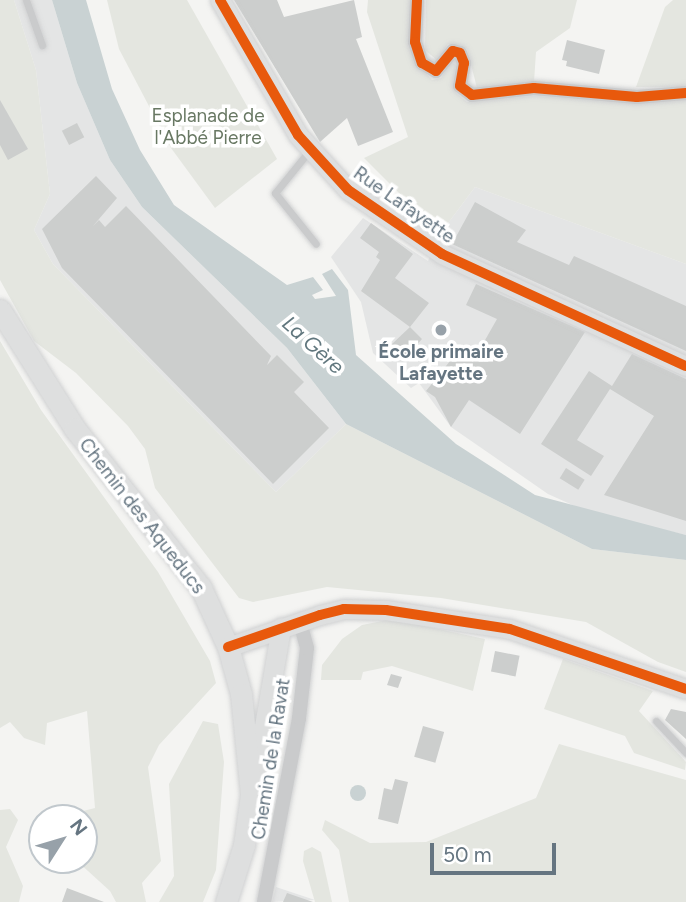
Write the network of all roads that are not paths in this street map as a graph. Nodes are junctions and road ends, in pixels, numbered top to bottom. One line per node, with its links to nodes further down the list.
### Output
1 (26, 0): 4 (lane)
2 (220, 0): 6 (street, Rue Lafayette)
3 (417, 0): 5 (street)
4 (42, 45)
5 (686, 93)
6 (309, 151): 7 (lane); 9 (street, Rue Lafayette)
7 (316, 244)
8 (0, 310): 12 (main road, Chemin des Aqueducs)
9 (686, 366)
10 (300, 621): 11 (street); 13 (street); 18 (street, Chemin de la Ravat)
11 (281, 627): 12 (street); 16 (street)
12 (228, 647): 16 (main road, Chemin des Aqueducs)
13 (686, 689)
14 (656, 721): 15 (lane)
15 (686, 753)
16 (251, 795): 17 (main road, Chemin des Aqueducs)
17 (226, 902)
18 (264, 902)

